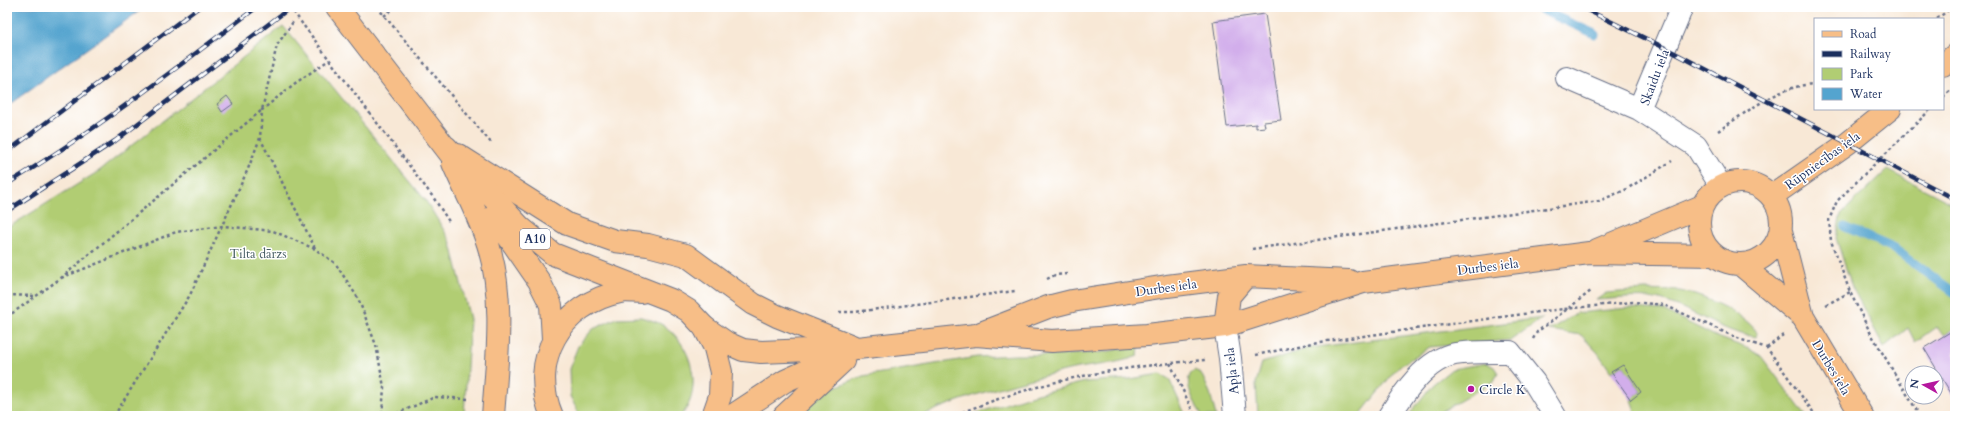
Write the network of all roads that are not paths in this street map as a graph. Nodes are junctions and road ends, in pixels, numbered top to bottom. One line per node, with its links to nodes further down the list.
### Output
1 (337, 7): 8 (main road, A10)
2 (1682, 7): 6 (street, Skaidu iela)
3 (1955, 55): 4 (main road)
4 (1944, 64)
5 (1567, 78): 6 (street)
6 (1639, 108): 9 (street, Skaidu iela)
7 (1889, 110): 10 (main road, Rūpniecības iela)
8 (446, 147): 18 (main road, A10); 23 (main road, A10); 24 (main road); 26 (main road)
9 (1721, 186): 10 (main road); 11 (main road)
10 (1772, 196): 12 (main road)
11 (1702, 206): 13 (main road, Durbes iela); 14 (main road)
12 (1781, 231): 15 (main road); 19 (main road)
13 (1589, 253): 14 (main road, Durbes iela); 17 (main road, Durbes iela)
14 (1714, 256): 15 (main road)
15 (1740, 264): 19 (main road)
16 (1246, 276): 17 (main road, Durbes iela); 20 (main road); 22 (main road, Durbes iela)
17 (1363, 282): 20 (main road, Durbes iela)
18 (650, 293): 21 (main road, A10); 23 (main road, A10)
19 (1803, 317): 33 (main road, Durbes iela)
20 (1225, 326): 22 (main road, Durbes iela); 30 (street, Apļa iela)
21 (704, 327): 24 (main road); 27 (main road, A10)
22 (976, 334): 24 (main road, Durbes iela)
23 (553, 340): 25 (main road, A10)
24 (857, 348): 28 (main road); 29 (main road)
25 (546, 411)
26 (493, 416)
27 (714, 416)
28 (732, 416)
29 (784, 416)
30 (1235, 416)
31 (1389, 416): 32 (street)
32 (1555, 416)
33 (1862, 416)

